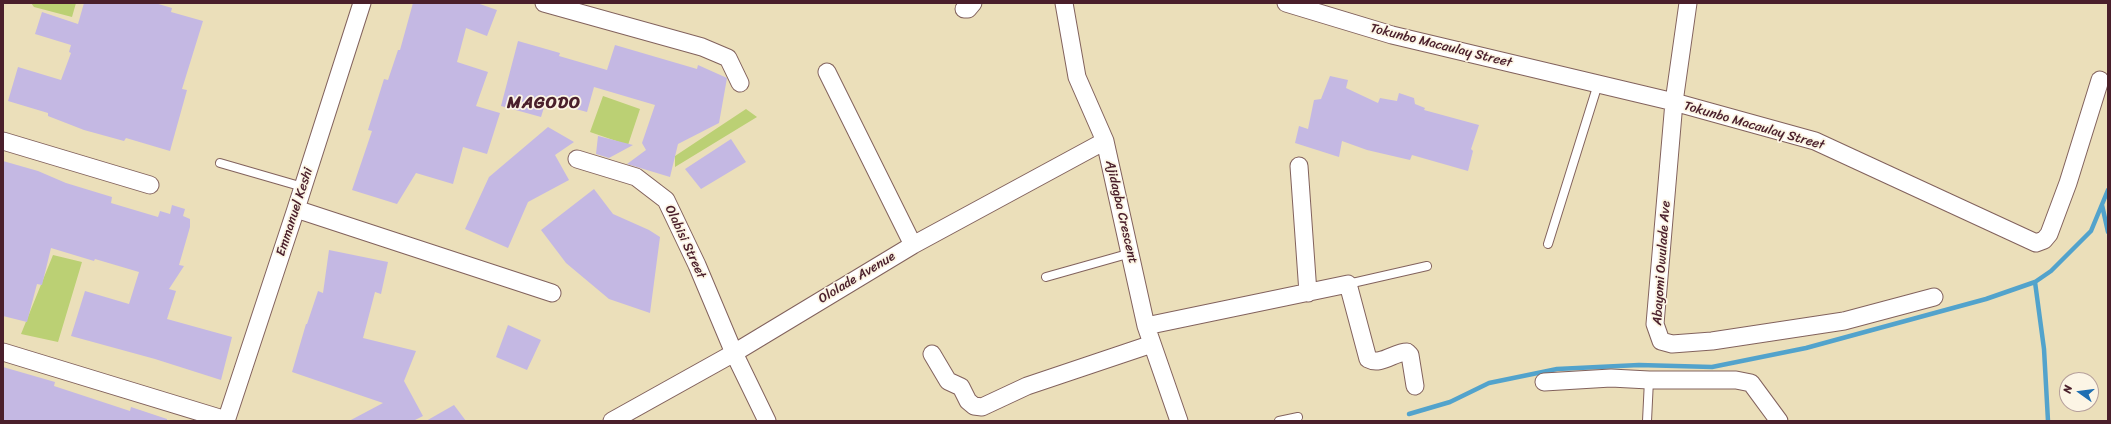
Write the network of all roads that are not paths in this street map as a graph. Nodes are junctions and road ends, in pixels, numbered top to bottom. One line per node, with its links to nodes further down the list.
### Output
1 (362, 3): 17 (street, Emmanuel Keshi)
2 (544, 3): 8 (street)
3 (1064, 3): 12 (street, Ajidagba Crescent)
4 (1286, 3): 9 (street, Tokunbo Macaulay Street)
5 (1688, 3): 10 (street, Abayomi Owulade Ave)
6 (827, 72): 20 (street)
7 (2100, 80): 10 (street, Tokunbo Macaulay Street)
8 (740, 83)
9 (1598, 84): 10 (street, Tokunbo Macaulay Street); 19 (lane)
10 (1674, 102): 27 (street, Abayomi Owulade Ave)
11 (3, 140): 16 (street)
12 (1105, 141): 20 (street, Ololade Avenue); 21 (street, Ajidagba Crescent)
13 (576, 159): 31 (street, Olabisi Street)
14 (220, 163): 17 (lane)
15 (1298, 166): 26 (street)
16 (150, 186)
17 (303, 187): 18 (street, Emmanuel Keshi)
18 (296, 210): 25 (street); 37 (street, Emmanuel Keshi)
19 (1548, 244)
20 (913, 245): 31 (street, Ololade Avenue)
21 (1131, 253): 23 (lane); 28 (street, Ajidagba Crescent)
22 (1427, 266): 24 (lane)
23 (1046, 277)
24 (1348, 284): 26 (street); 35 (street)
25 (552, 293)
26 (1308, 293): 28 (street)
27 (1934, 297)
28 (1146, 326): 29 (street, Ajidagba Crescent)
29 (1152, 344): 32 (street); 40 (street, Ajidagba Crescent)
30 (3, 352): 37 (street)
31 (734, 353): 38 (street, Ololade Avenue); 39 (street, Olabisi Street)
32 (932, 354)
33 (1649, 380): 34 (street); 42 (lane); 43 (street)
34 (1544, 382)
35 (1415, 386)
36 (1298, 417): 41 (lane)
37 (226, 420)
38 (612, 421)
39 (767, 421)
40 (1179, 421)
41 (1279, 421)
42 (1647, 421)
43 (1779, 421)

